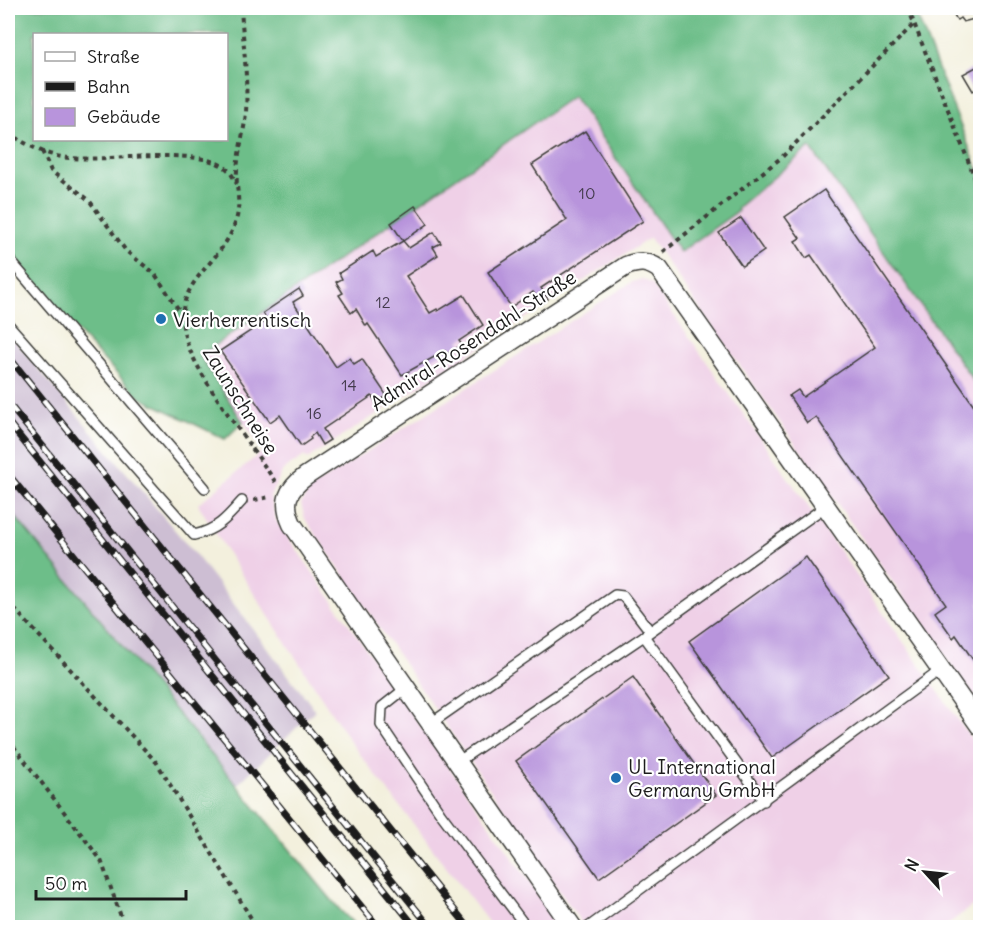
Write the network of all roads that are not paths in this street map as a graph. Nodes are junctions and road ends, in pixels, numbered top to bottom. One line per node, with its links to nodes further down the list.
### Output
1 (8, 258): 3 (lane)
2 (8, 324): 4 (lane)
3 (205, 488)
4 (242, 501)
5 (826, 506): 6 (lane); 7 (street); 8 (street, Admiral-Rosendahl-Straße)
6 (647, 634): 9 (lane); 11 (lane); 12 (lane)
7 (941, 670): 10 (street); 12 (lane)
8 (406, 688): 9 (street); 13 (lane)
9 (430, 724): 11 (street)
10 (981, 726)
11 (456, 763): 14 (street)
12 (764, 801): 15 (lane)
13 (526, 927)
14 (573, 927)
15 (587, 927)

